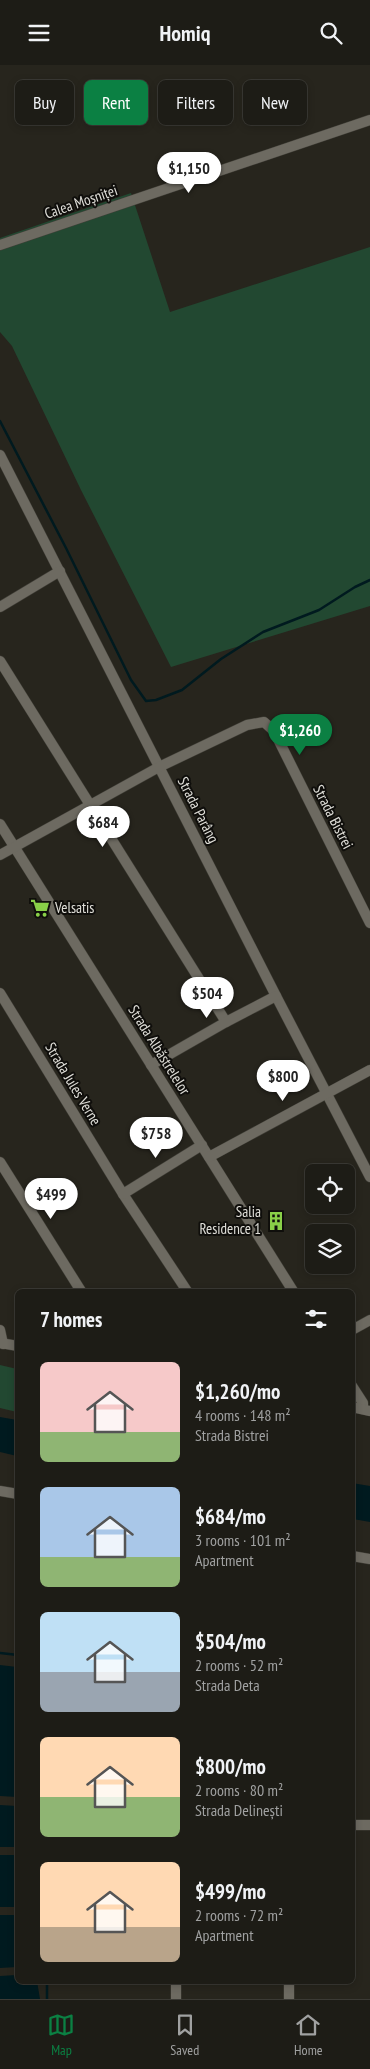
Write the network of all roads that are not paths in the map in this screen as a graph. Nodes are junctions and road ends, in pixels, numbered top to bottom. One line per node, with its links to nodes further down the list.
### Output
1 (370, 120): 2 (street, Calea Moșniței)
2 (0, 245)
3 (0, 455): 4 (street, Strada Parâng)
4 (60, 571): 5 (street); 7 (street, Strada Parâng)
5 (0, 607)
6 (0, 661): 8 (street)
7 (159, 767): 8 (street); 12 (street, Strada Bistrei); 14 (street, Strada Parâng)
8 (91, 804): 10 (street); 15 (street)
9 (0, 824): 10 (street, Strada Albăstrelelor)
10 (14, 846): 11 (street); 16 (street, Strada Albăstrelelor)
11 (0, 855)
12 (370, 923)
13 (0, 993): 23 (street, Strada Jules Verne)
14 (276, 996): 15 (street); 18 (street, Strada Parâng)
15 (226, 1022): 16 (street)
16 (151, 1065): 19 (street, Strada Albăstrelelor)
17 (370, 1070): 18 (street)
18 (326, 1093): 20 (street); 22 (street, Strada Parâng)
19 (202, 1145): 20 (street, Strada Albăstrelelor); 23 (street)
20 (209, 1157): 26 (street, Strada Albăstrelelor)
21 (0, 1162): 24 (street)
22 (370, 1177)
23 (123, 1194): 25 (street, Strada Jules Verne)
24 (81, 1289)
25 (186, 1289)
26 (292, 1289)
27 (370, 1320): 28 (street)
28 (355, 1329)
29 (0, 1330): 30 (street)
30 (2, 1343): 31 (street)
31 (15, 1345)
32 (355, 1391): 33 (street)
33 (362, 1409)
34 (0, 1491): 35 (street)
35 (15, 1494)
36 (355, 1556): 37 (street)
37 (370, 1559)
38 (355, 1825): 39 (street)
39 (370, 1825)
40 (176, 1984): 42 (street)
41 (290, 1984): 43 (street)
42 (176, 1999)
43 (290, 1999)

